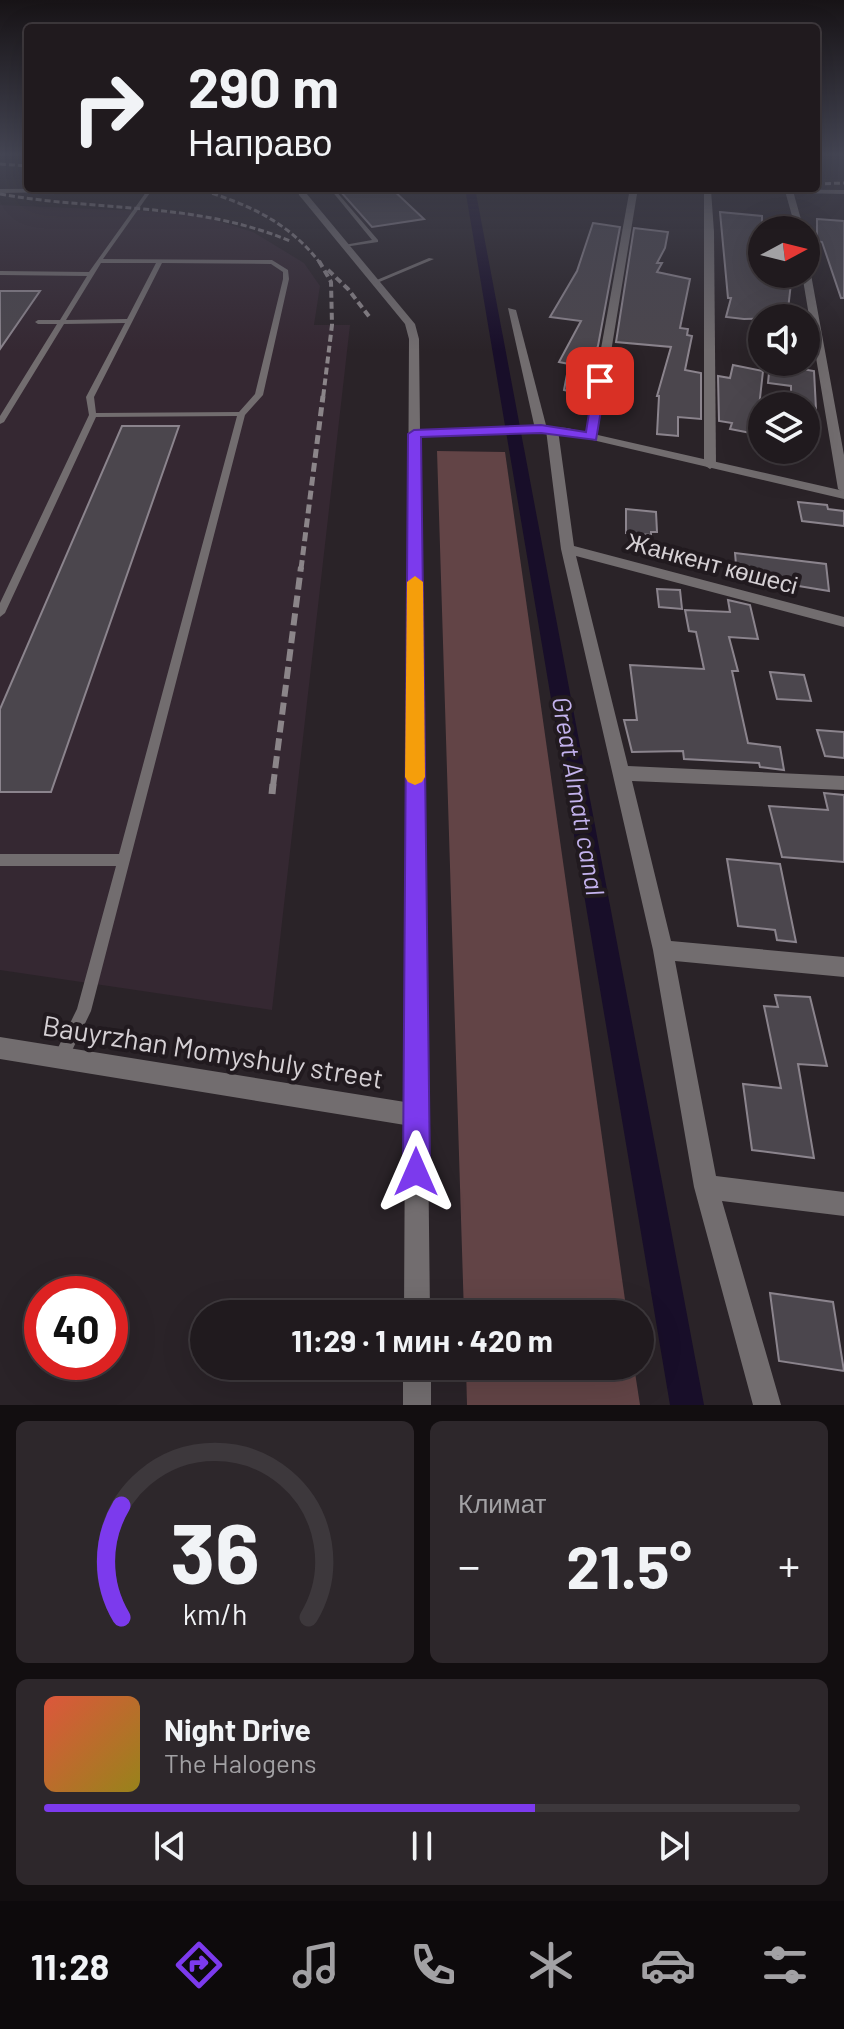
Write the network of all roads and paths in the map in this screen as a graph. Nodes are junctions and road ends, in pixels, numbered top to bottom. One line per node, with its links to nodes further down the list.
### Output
1 (127, 221): 8 (lane)
2 (325, 221): 6 (street)
3 (358, 221): 6 (lane)
4 (628, 221): 23 (street)
5 (709, 221): 24 (street)
6 (346, 246): 12 (street)
7 (431, 259): 12 (lane)
8 (99, 261): 9 (lane); 11 (lane)
9 (160, 261): 16 (lane); 18 (lane)
10 (0, 273): 11 (lane)
11 (91, 274): 15 (lane)
12 (375, 282): 22 (street)
13 (809, 288): 25 (street)
14 (511, 310): 21 (street)
15 (62, 321): 16 (lane); 17 (lane); 20 (lane)
16 (129, 321): 19 (lane)
17 (38, 322)
18 (241, 414): 19 (lane); 32 (lane)
19 (93, 415): 27 (lane)
20 (0, 422)
21 (547, 429): 22 (street); 23 (street); 26 (street)
22 (414, 434): 37 (street)
23 (591, 437): 24 (street)
24 (710, 465): 25 (street)
25 (844, 492)
26 (568, 549): 28 (street, Жанкент көшесі); 29 (street)
27 (0, 613)
28 (844, 622)
29 (623, 773): 30 (street); 33 (street)
30 (844, 783)
31 (0, 860): 32 (lane)
32 (124, 860): 36 (lane)
33 (663, 950): 34 (street); 38 (street)
34 (844, 967)
35 (0, 1048): 36 (street, Bauyrzhan Momyshuly street)
36 (61, 1058): 37 (street, Bauyrzhan Momyshuly street)
37 (416, 1115): 40 (street)
38 (706, 1187): 39 (street); 43 (street)
39 (844, 1204)
40 (417, 1300)
41 (417, 1380): 42 (street)
42 (417, 1405)
43 (767, 1405)

